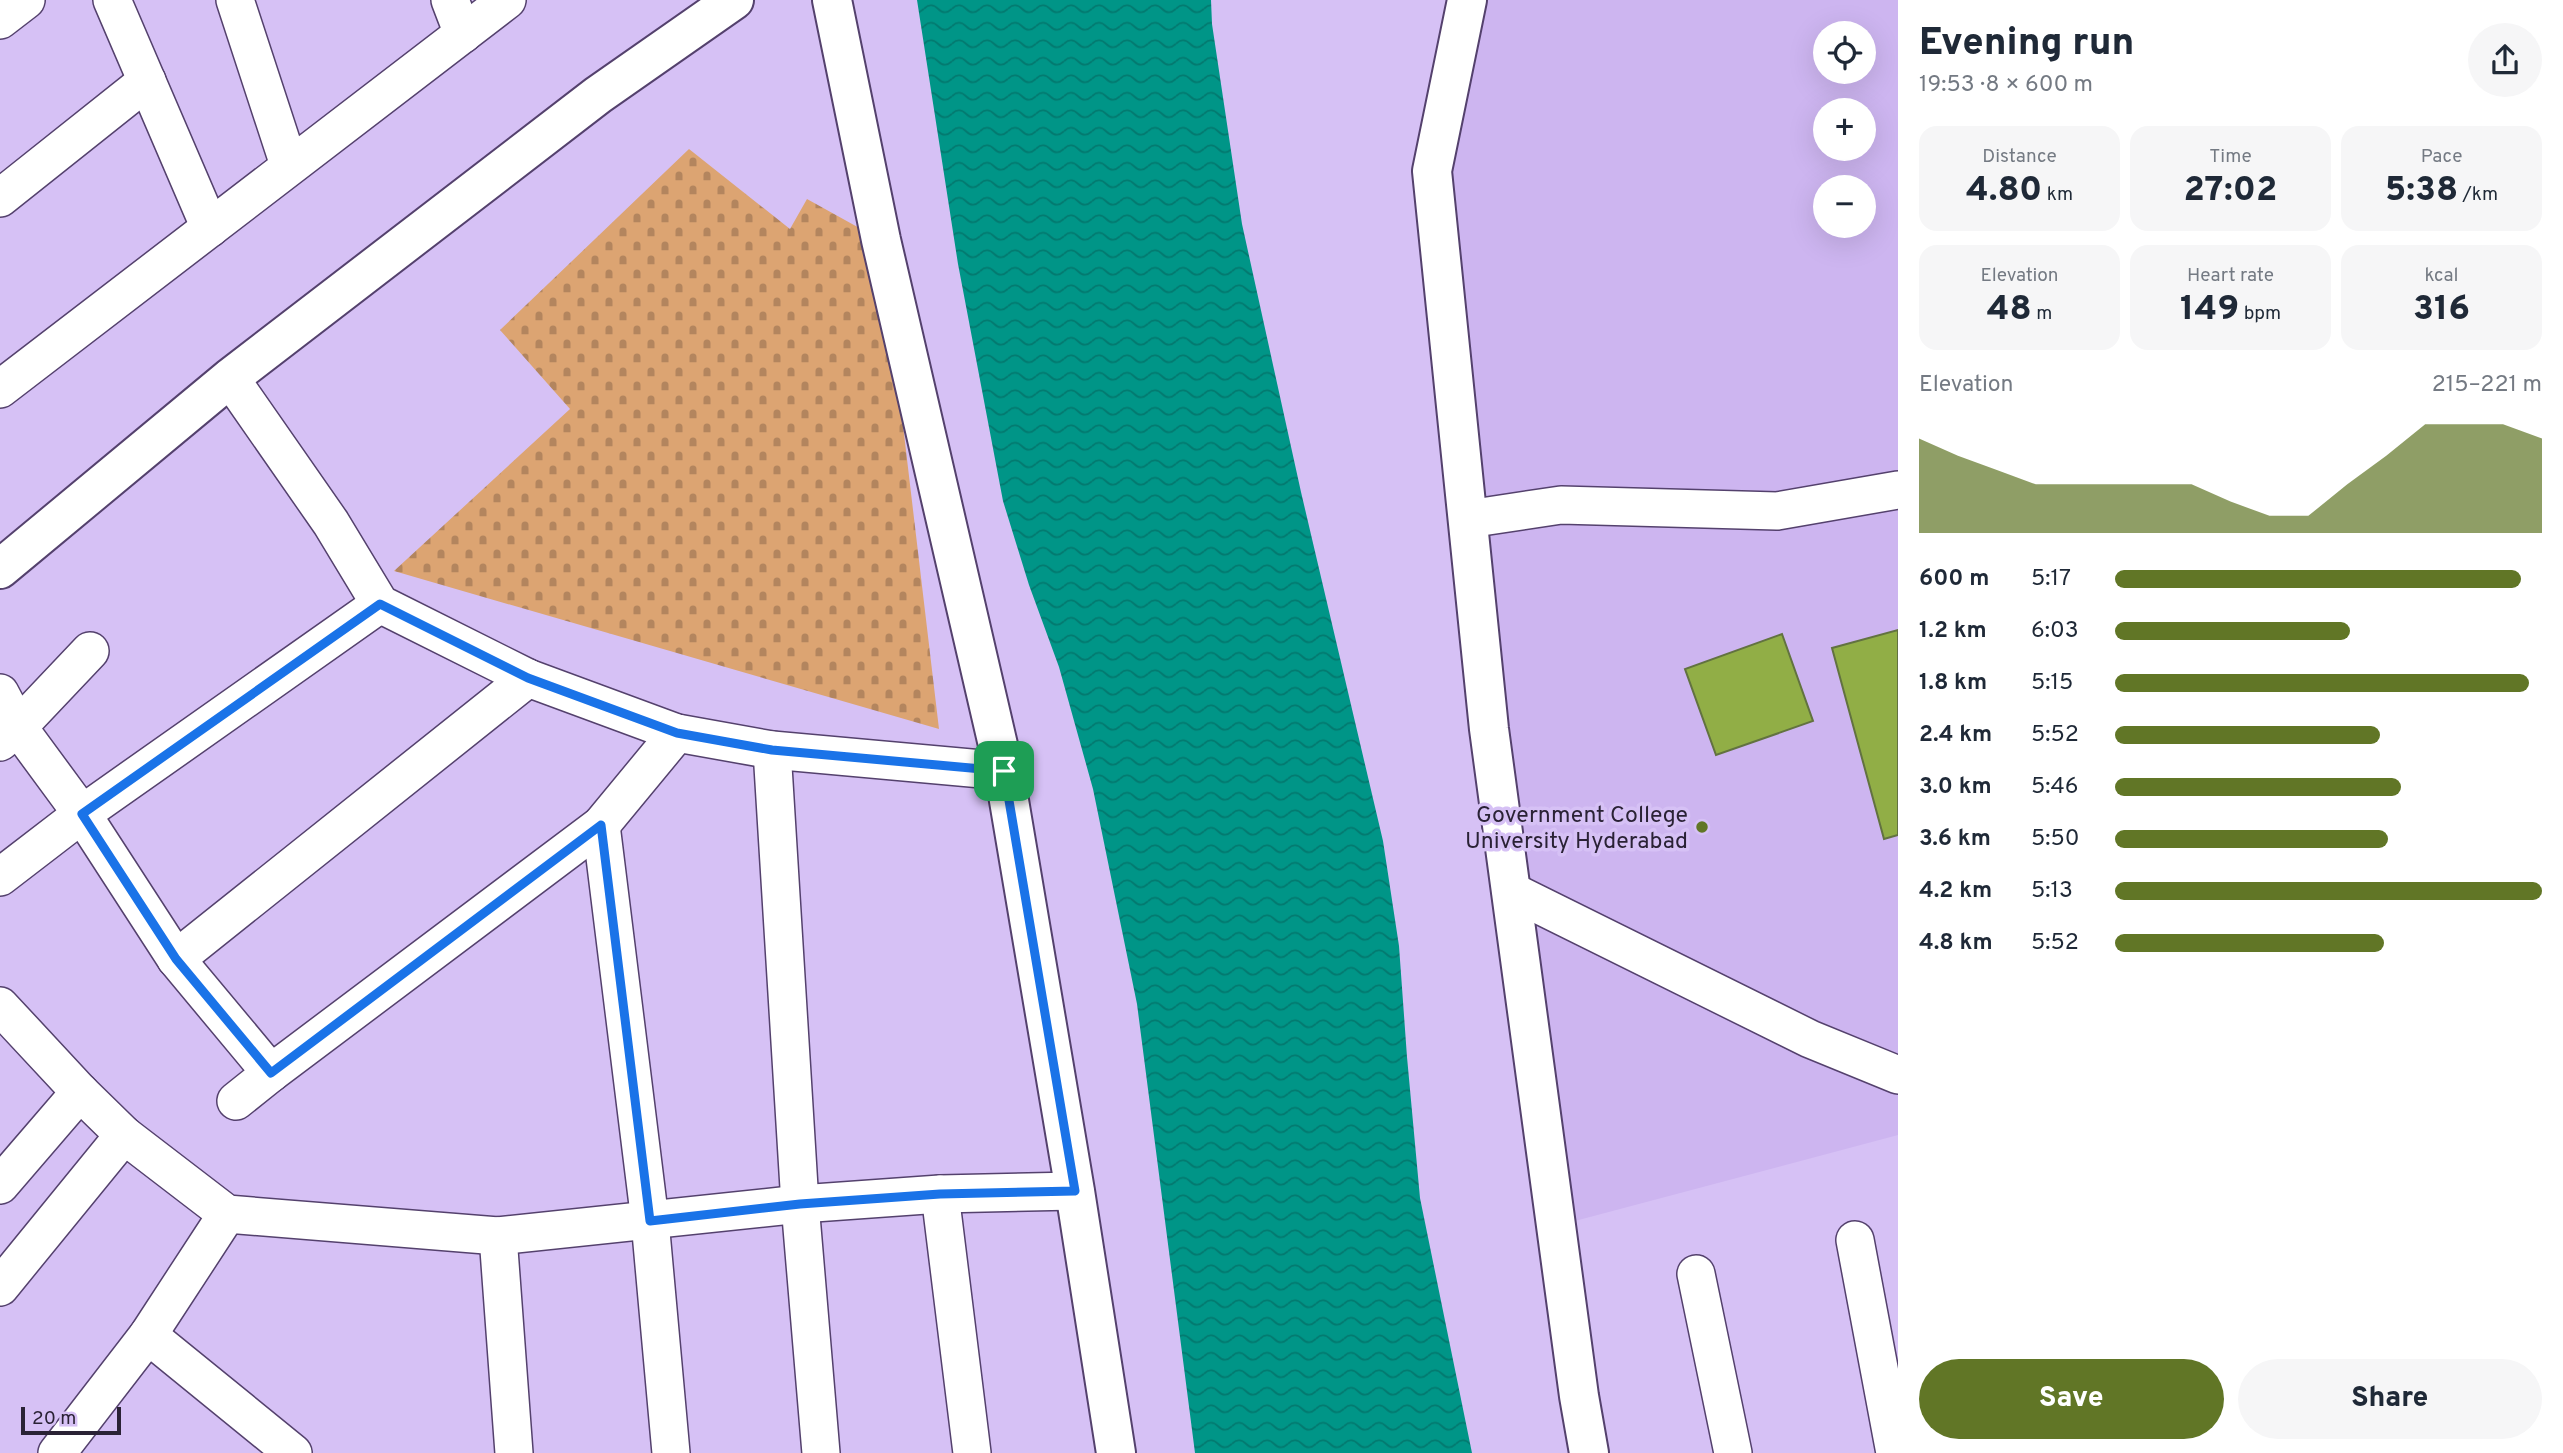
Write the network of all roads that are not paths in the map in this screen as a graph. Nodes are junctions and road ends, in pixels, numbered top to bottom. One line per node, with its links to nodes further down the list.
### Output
1 (26, 0): 9 (street)
2 (112, 0): 11 (street)
3 (235, 0): 12 (street)
4 (450, 0): 10 (street)
5 (507, 0): 10 (street)
6 (734, 0): 15 (street)
7 (832, 0): 27 (street)
8 (1467, 0): 18 (street)
9 (0, 20)
10 (463, 34): 12 (street)
11 (147, 81): 13 (street); 14 (street)
12 (289, 165): 14 (street)
13 (0, 198)
14 (210, 228): 16 (street)
15 (230, 378): 19 (street); 20 (street)
16 (0, 389)
17 (1898, 490): 18 (street)
18 (1468, 519): 31 (street)
19 (0, 569)
20 (380, 604): 22 (street); 28 (street)
21 (90, 651): 25 (street)
22 (528, 678): 24 (street); 32 (street)
23 (0, 693): 25 (street)
24 (677, 733): 26 (street); 29 (street)
25 (9, 735): 28 (street)
26 (772, 750): 27 (street); 42 (street)
27 (1004, 771): 40 (street)
28 (82, 814): 30 (street); 32 (street)
29 (601, 825): 34 (street); 44 (street)
30 (0, 877)
31 (1511, 891): 35 (street); 57 (street)
32 (176, 959): 34 (street)
33 (0, 1006): 36 (street)
34 (271, 1073): 37 (street)
35 (1898, 1074)
36 (80, 1092): 38 (street); 39 (street)
37 (236, 1101)
38 (124, 1135): 43 (street); 48 (street)
39 (0, 1185)
40 (1075, 1191): 41 (street); 56 (street)
41 (940, 1194): 42 (street); 55 (street)
42 (800, 1204): 44 (street); 54 (street)
43 (227, 1214): 45 (street); 49 (street)
44 (650, 1221): 45 (street); 53 (street)
45 (498, 1236): 52 (street)
46 (1855, 1240): 59 (street)
47 (1696, 1273): 58 (street)
48 (0, 1287)
49 (148, 1335): 50 (street); 51 (street)
50 (291, 1452)
51 (57, 1453)
52 (514, 1453)
53 (671, 1453)
54 (821, 1453)
55 (972, 1453)
56 (1116, 1453)
57 (1589, 1453)
58 (1733, 1453)
59 (1895, 1453)

